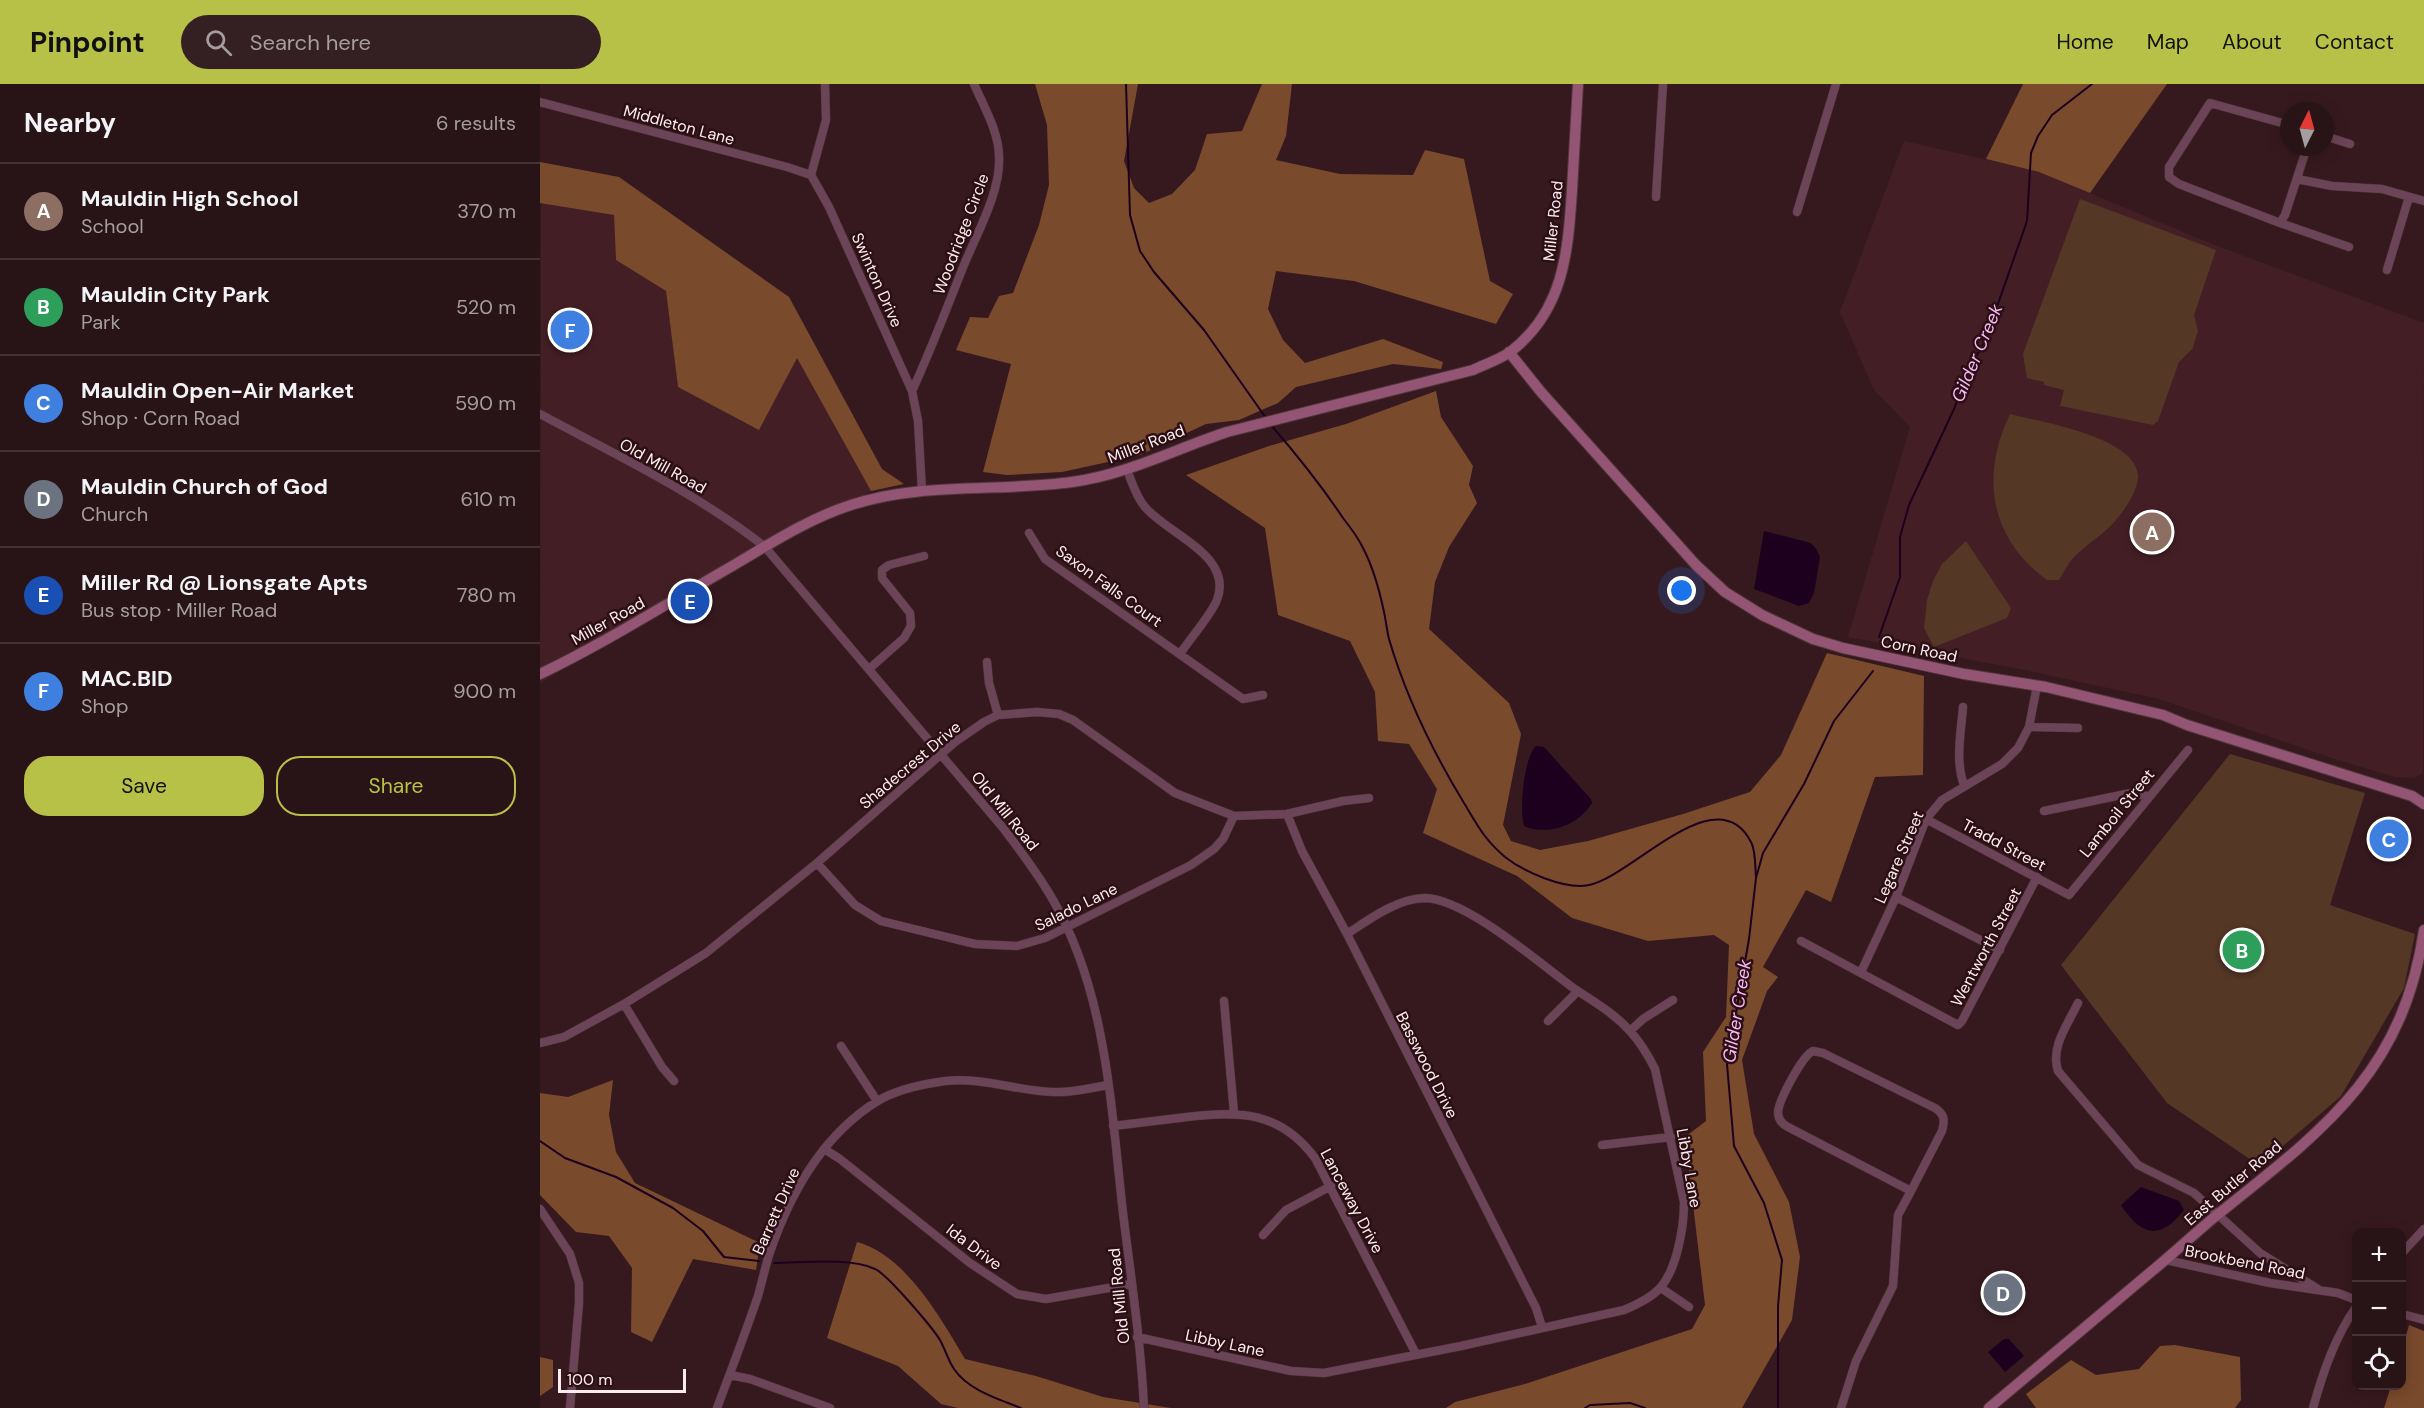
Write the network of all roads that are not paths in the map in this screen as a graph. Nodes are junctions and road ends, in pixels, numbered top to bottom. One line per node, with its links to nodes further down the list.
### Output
1 (825, 84): 11 (street)
2 (974, 84): 21 (street, Woodridge Circle)
3 (1578, 84): 20 (street, Miller Road)
4 (1663, 84): 14 (street)
5 (1836, 84): 16 (street)
6 (540, 102): 11 (street, Middleton Lane)
7 (2280, 123): 17 (street)
8 (2334, 139): 9 (street)
9 (2350, 144)
10 (2304, 156): 12 (street)
11 (811, 175): 21 (street, Swinton Drive)
12 (2297, 179): 13 (street); 17 (street)
13 (2409, 196): 15 (street); 19 (street)
14 (1656, 197)
15 (2424, 201)
16 (1797, 212)
17 (2280, 223): 18 (street)
18 (2349, 248)
19 (2387, 270)
20 (1509, 352): 23 (street, Miller Road); 32 (street, Corn Road)
21 (912, 391): 24 (street, Swinton Drive)
22 (540, 414): 26 (street, Old Mill Road)
23 (1127, 470): 24 (street, Miller Road); 28 (street)
24 (922, 491): 26 (street, Miller Road)
25 (1029, 533): 28 (street, Saxon Falls Court)
26 (765, 546): 30 (street, Old Mill Road); 31 (street, Miller Road)
27 (924, 556): 30 (street)
28 (1180, 654): 33 (street, Saxon Falls Court)
29 (987, 662): 35 (street)
30 (869, 669): 39 (street, Old Mill Road)
31 (540, 674)
32 (2037, 686): 36 (street, Legare Street); 43 (street, Corn Road)
33 (1263, 694)
34 (1963, 707): 40 (street)
35 (998, 715): 39 (street, Shadecrest Drive); 46 (street, Shadecrest Drive)
36 (2030, 727): 37 (street); 40 (street, Legare Street)
37 (2078, 728)
38 (2188, 750): 41 (street, Lamboil Street)
39 (942, 754): 48 (street, Shadecrest Drive); 52 (street, Old Mill Road)
40 (1964, 785): 47 (street, Legare Street)
41 (2147, 796): 44 (street); 50 (street, Lamboil Street)
42 (1369, 798): 45 (street, Shadecrest Drive)
43 (2424, 804)
44 (2044, 811)
45 (1287, 814): 46 (street, Shadecrest Drive); 54 (street, Basswood Drive)
46 (1234, 816): 52 (street, Salado Lane)
47 (1926, 819): 49 (street, Tradd Street); 51 (street, Legare Street)
48 (817, 863): 52 (street, Salado Lane); 62 (street, Shadecrest Drive)
49 (2037, 877): 50 (street, Tradd Street); 56 (street, Wentworth Street)
50 (2068, 895)
51 (1896, 897): 56 (street); 57 (street, Legare Street)
52 (1067, 927): 68 (street, Old Mill Road)
53 (2424, 930): 78 (street, East Butler Road)
54 (1347, 934): 58 (street, Libby Lane); 91 (street, Basswood Drive)
55 (1801, 941): 57 (street)
56 (2000, 950): 57 (street, Wentworth Street)
57 (1861, 972)
58 (1578, 991): 63 (street); 64 (street, Libby Lane)
59 (1673, 1000): 64 (street)
60 (1224, 1001): 70 (street)
61 (2078, 1003): 78 (street, Brookbend Road)
62 (624, 1004): 65 (street, Shadecrest Drive); 67 (street)
63 (1548, 1021)
64 (1630, 1031): 72 (street, Libby Lane)
65 (540, 1043)
66 (841, 1046): 69 (street)
67 (674, 1081)
68 (1108, 1085): 69 (street, Barrett Drive); 71 (street, Old Mill Road)
69 (877, 1101): 74 (street, Barrett Drive)
70 (1234, 1113): 71 (street, Lanceway Drive); 75 (street, Lanceway Drive)
71 (1113, 1126): 83 (street, Old Mill Road)
72 (1671, 1137): 73 (street); 84 (street, Libby Lane)
73 (1602, 1145)
74 (824, 1149): 83 (street, Ida Drive); 94 (street, Barrett Drive)
75 (1330, 1186): 80 (street); 93 (street, Lanceway Drive)
76 (1911, 1191): 76 (street); 99 (street)
77 (540, 1209): 95 (street)
78 (2217, 1215): 82 (street, East Butler Road); 85 (street, Brookbend Road)
79 (2424, 1229): 81 (street)
80 (1263, 1234)
81 (2406, 1249)
82 (2166, 1260): 85 (street, Brookbend Road); 100 (street, East Butler Road)
83 (1131, 1284): 92 (street, Old Mill Road)
84 (1661, 1288): 87 (street); 91 (street, Libby Lane)
85 (2318, 1289): 86 (street, Brookbend Road)
86 (2352, 1298)
87 (1689, 1307)
88 (2352, 1313): 101 (street)
89 (2406, 1315): 90 (street)
90 (2424, 1320)
91 (1542, 1327): 93 (street, Libby Lane)
92 (1137, 1337): 93 (street, Libby Lane); 98 (street, Old Mill Road)
93 (1416, 1354)
94 (730, 1375): 96 (street, Barrett Drive); 97 (street)
95 (570, 1408)
96 (717, 1408)
97 (830, 1408)
98 (1144, 1408)
99 (1841, 1408)
100 (1989, 1408)
101 (2313, 1408)

